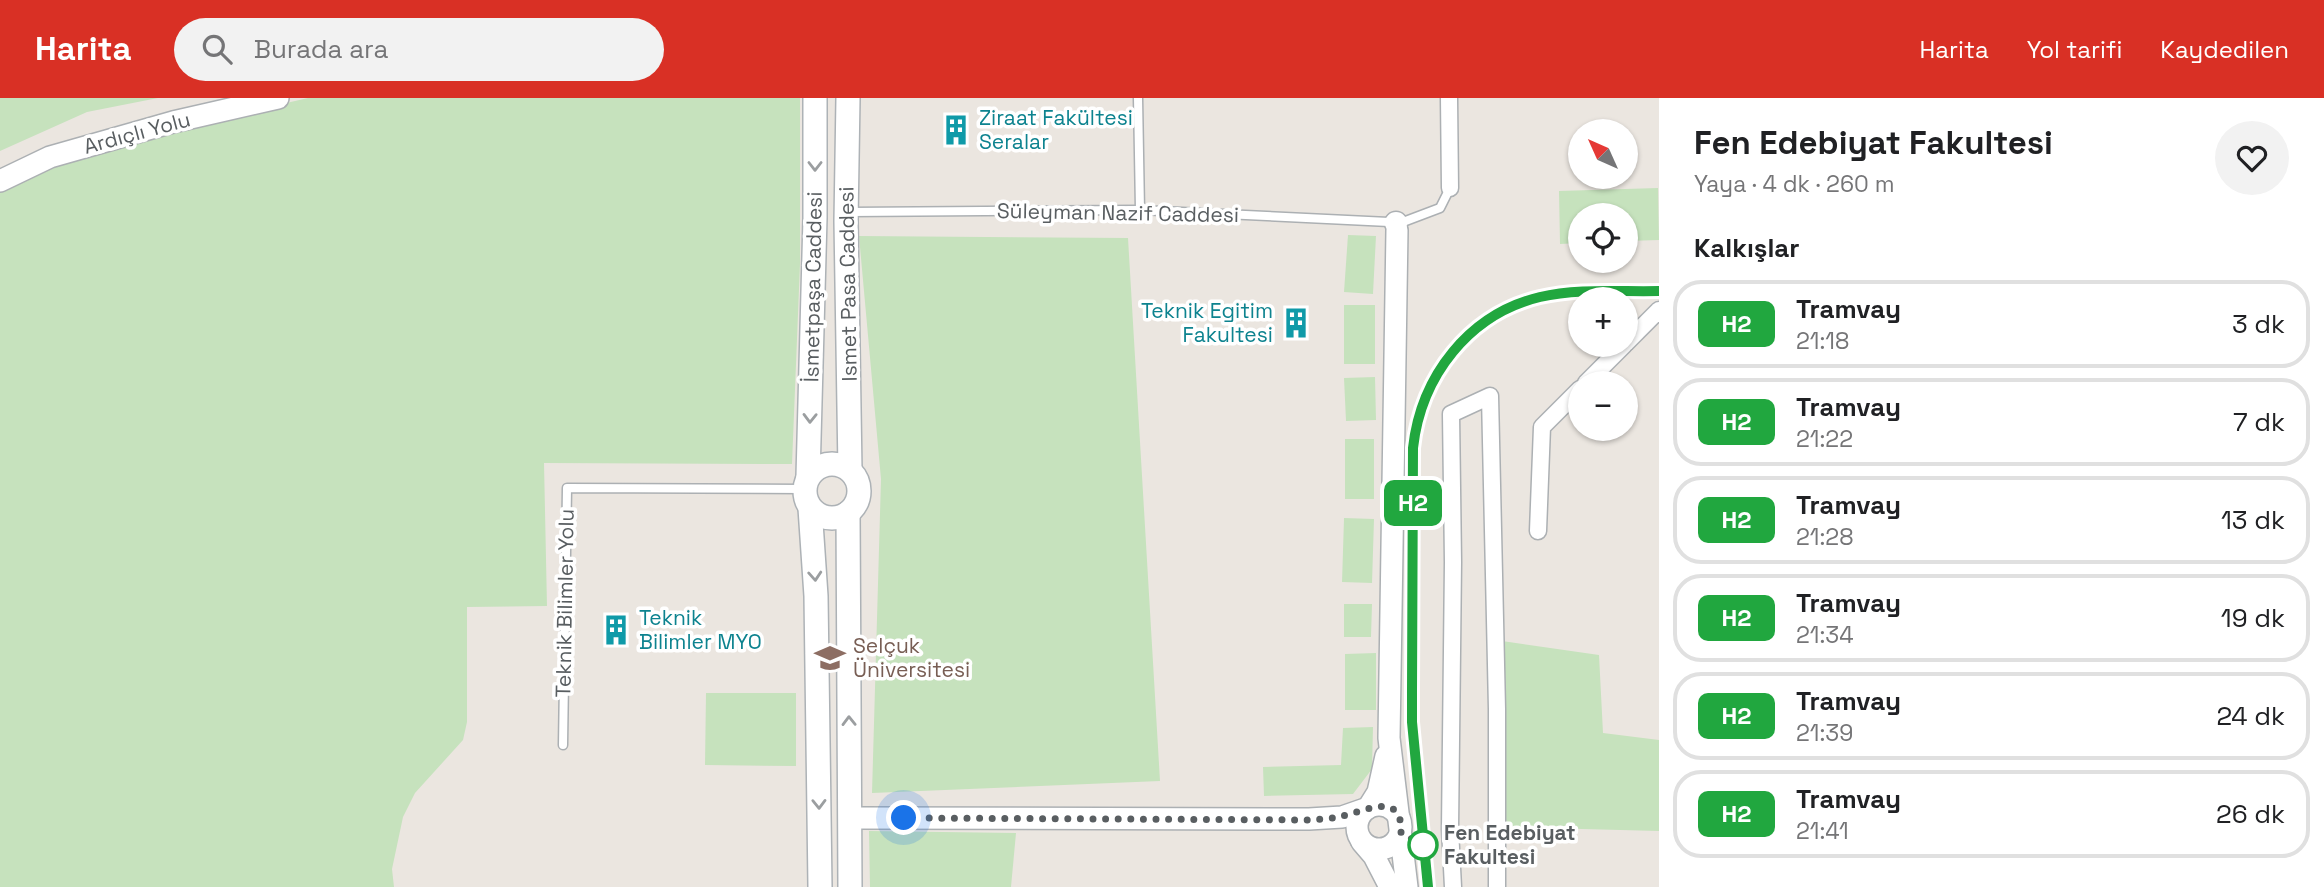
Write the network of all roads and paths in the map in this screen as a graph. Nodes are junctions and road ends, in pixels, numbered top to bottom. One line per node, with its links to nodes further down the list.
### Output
1 (278, 98): 6 (street, Ardıçlı Yolu)
2 (816, 98): 17 (main road, İsmetpaşa Caddesi, one-way to 17)
3 (848, 98): 9 (main road, Ismet Pasa Caddesi)
4 (1138, 98): 8 (lane)
5 (1449, 98): 7 (street)
6 (0, 181)
7 (1450, 188): 10 (lane)
8 (1140, 210): 9 (lane, Süleyman Nazif Caddesi); 10 (lane, Süleyman Nazif Caddesi)
9 (846, 212): 16 (main road, Ismet Pasa Caddesi)
10 (1396, 225): 20 (street)
11 (1659, 310): 12 (street)
12 (1638, 331)
13 (1612, 357): 14 (street)
14 (1598, 371)
15 (1568, 401): 19 (street)
16 (850, 470): 17 (main road); 18 (main road)
17 (807, 491): 18 (main road); 21 (lane, Teknik Bilimler Yolu); 27 (main road, İsmetpaşa Caddesi, one-way to 27)
18 (848, 513): 23 (main road, one-way to 18)
19 (1538, 531)
20 (1389, 738): 22 (street); 25 (street)
21 (563, 745)
22 (1368, 808): 24 (street); 25 (street); 26 (street)
23 (850, 818): 24 (street); 28 (main road)
24 (1308, 820): 26 (street)
25 (1401, 825): 26 (street); 30 (street)
26 (1365, 844): 29 (street)
27 (820, 887)
28 (850, 887)
29 (1390, 887)
30 (1407, 887)
31 (1453, 887): 32 (street)
32 (1497, 887)

